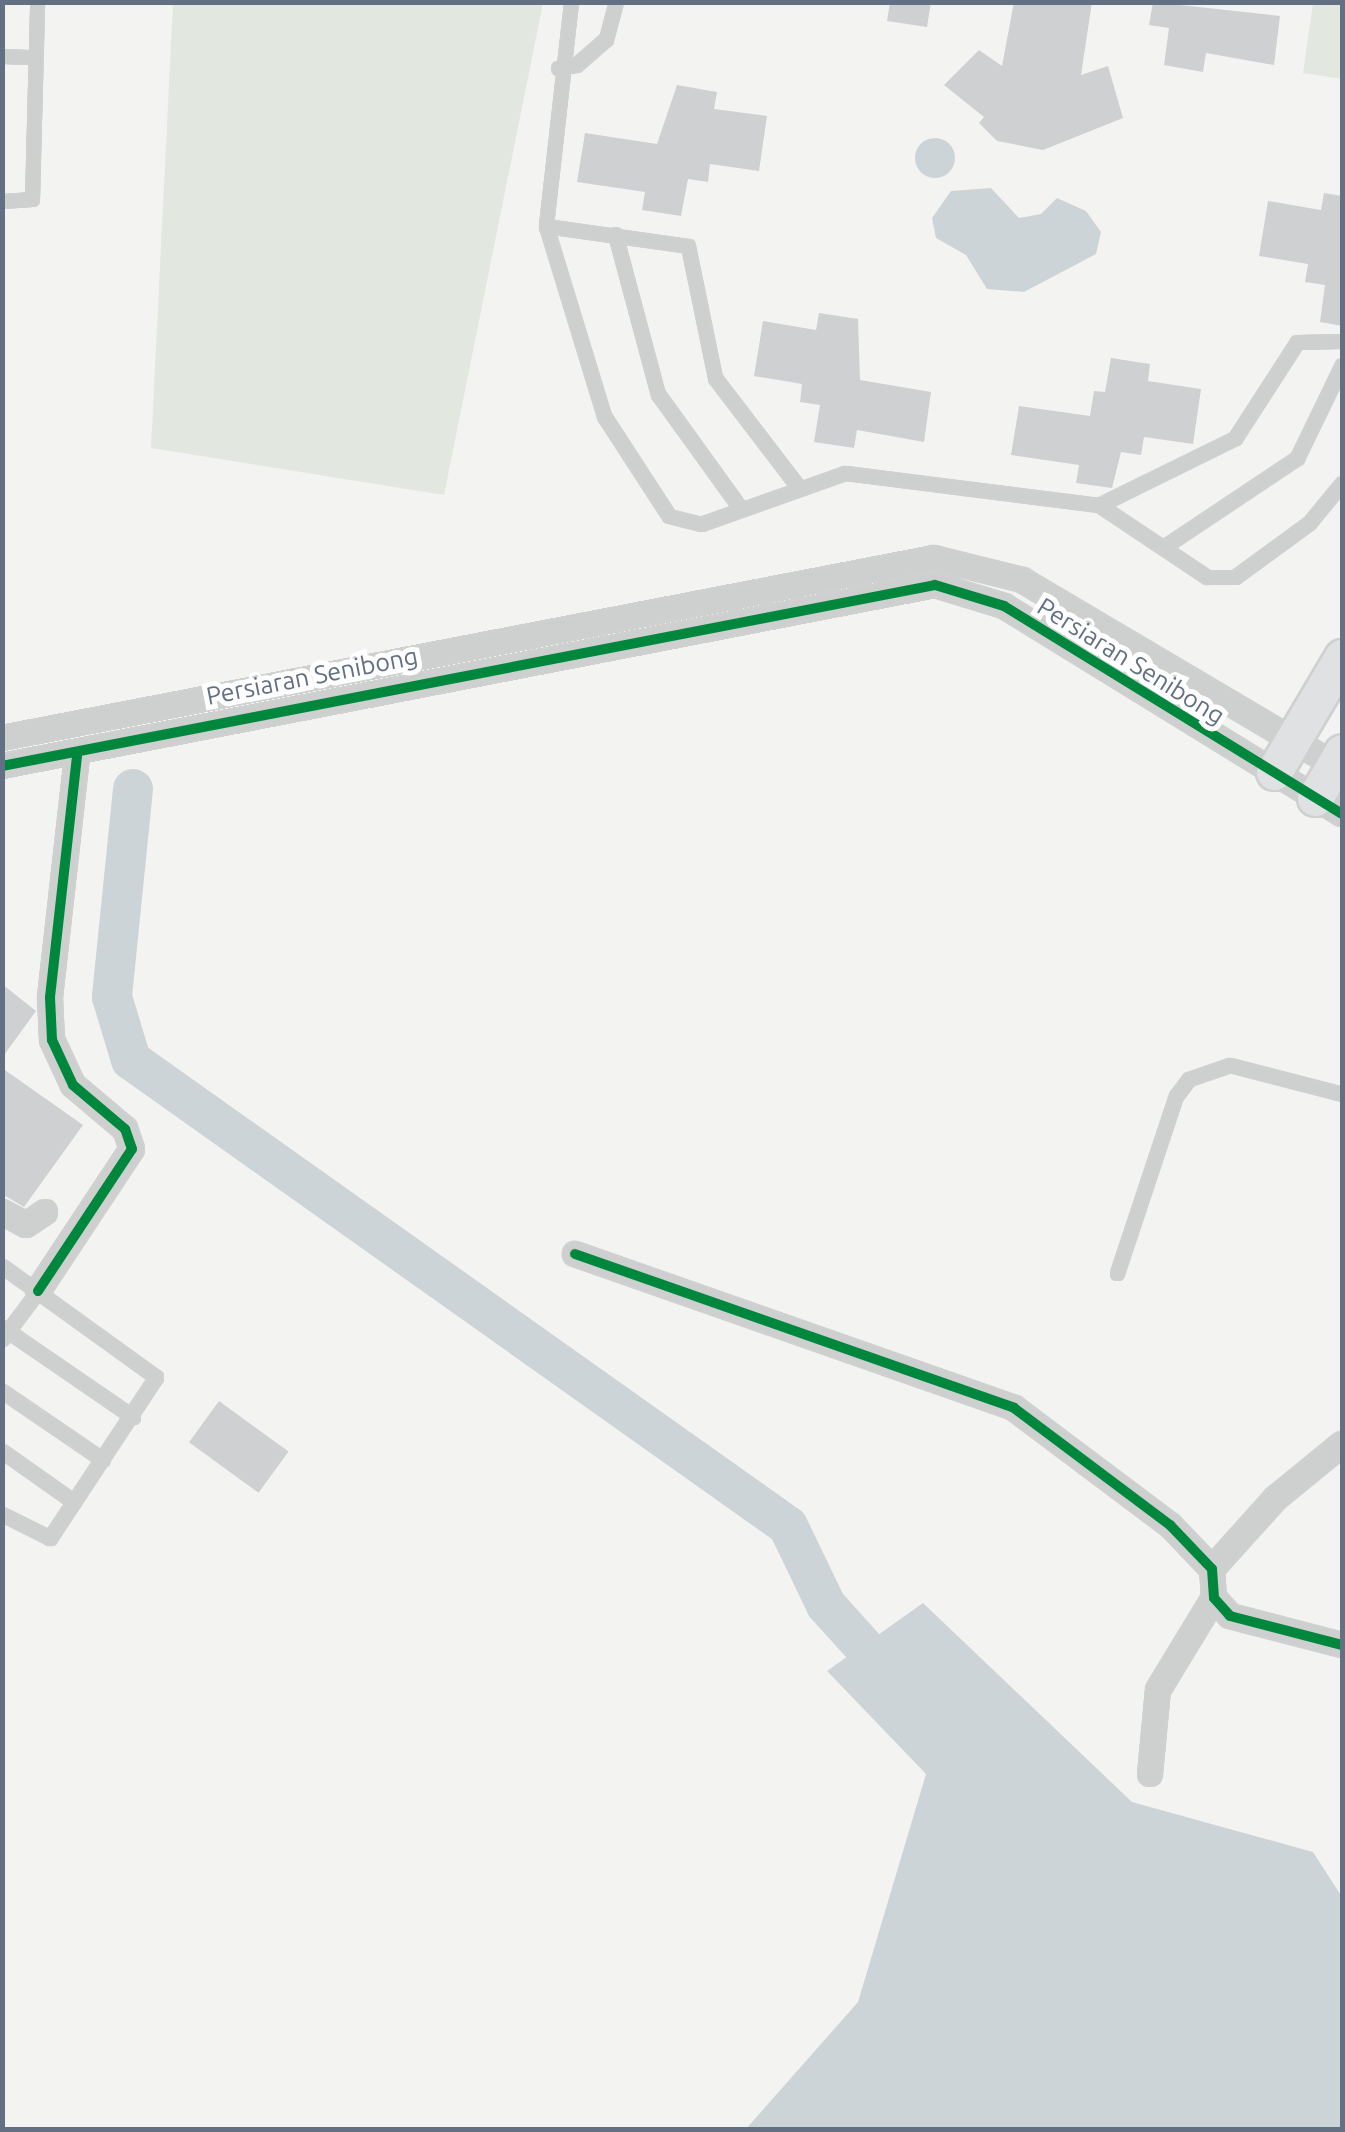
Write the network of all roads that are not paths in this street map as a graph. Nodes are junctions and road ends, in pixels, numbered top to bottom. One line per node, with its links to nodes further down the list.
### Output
1 (36, 2): 5 (lane)
2 (571, 2): 6 (lane)
3 (616, 2): 6 (lane)
4 (2, 56): 5 (lane)
5 (36, 56): 7 (lane)
6 (558, 68): 8 (lane)
7 (2, 201)
8 (546, 226): 9 (lane); 15 (lane)
9 (615, 234): 13 (lane); 15 (lane)
10 (1342, 341): 14 (lane)
11 (1342, 365): 16 (lane)
12 (1342, 483): 16 (lane)
13 (799, 488): 14 (lane); 15 (lane)
14 (1099, 505): 16 (lane)
15 (741, 509)
16 (1165, 546)
17 (1342, 657): 19 (main road)
18 (2, 738): 19 (street, Persiaran Senibong)
19 (1294, 738): 21 (street, Persiaran Senibong); 23 (main road)
20 (84, 755): 22 (street, Persiaran Senibong); 23 (street, Persiaran Senibong); 31 (street)
21 (1340, 762): 24 (main road)
22 (2, 766)
23 (1274, 772): 24 (street, Persiaran Senibong)
24 (1329, 806)
25 (1342, 1094): 30 (lane)
26 (2, 1212): 27 (street)
27 (45, 1212)
28 (576, 1254): 40 (street)
29 (2, 1266): 31 (lane)
30 (1117, 1273)
31 (38, 1291): 32 (lane); 34 (lane)
32 (4, 1332): 34 (lane)
33 (2, 1390): 37 (lane)
34 (133, 1418): 37 (lane)
35 (1342, 1444): 40 (street)
36 (2, 1451): 38 (lane)
37 (103, 1460): 38 (lane)
38 (74, 1502): 39 (lane)
39 (2, 1514)
40 (1212, 1570): 41 (street)
41 (1214, 1598): 42 (street); 43 (street)
42 (1342, 1644)
43 (1150, 1774)

